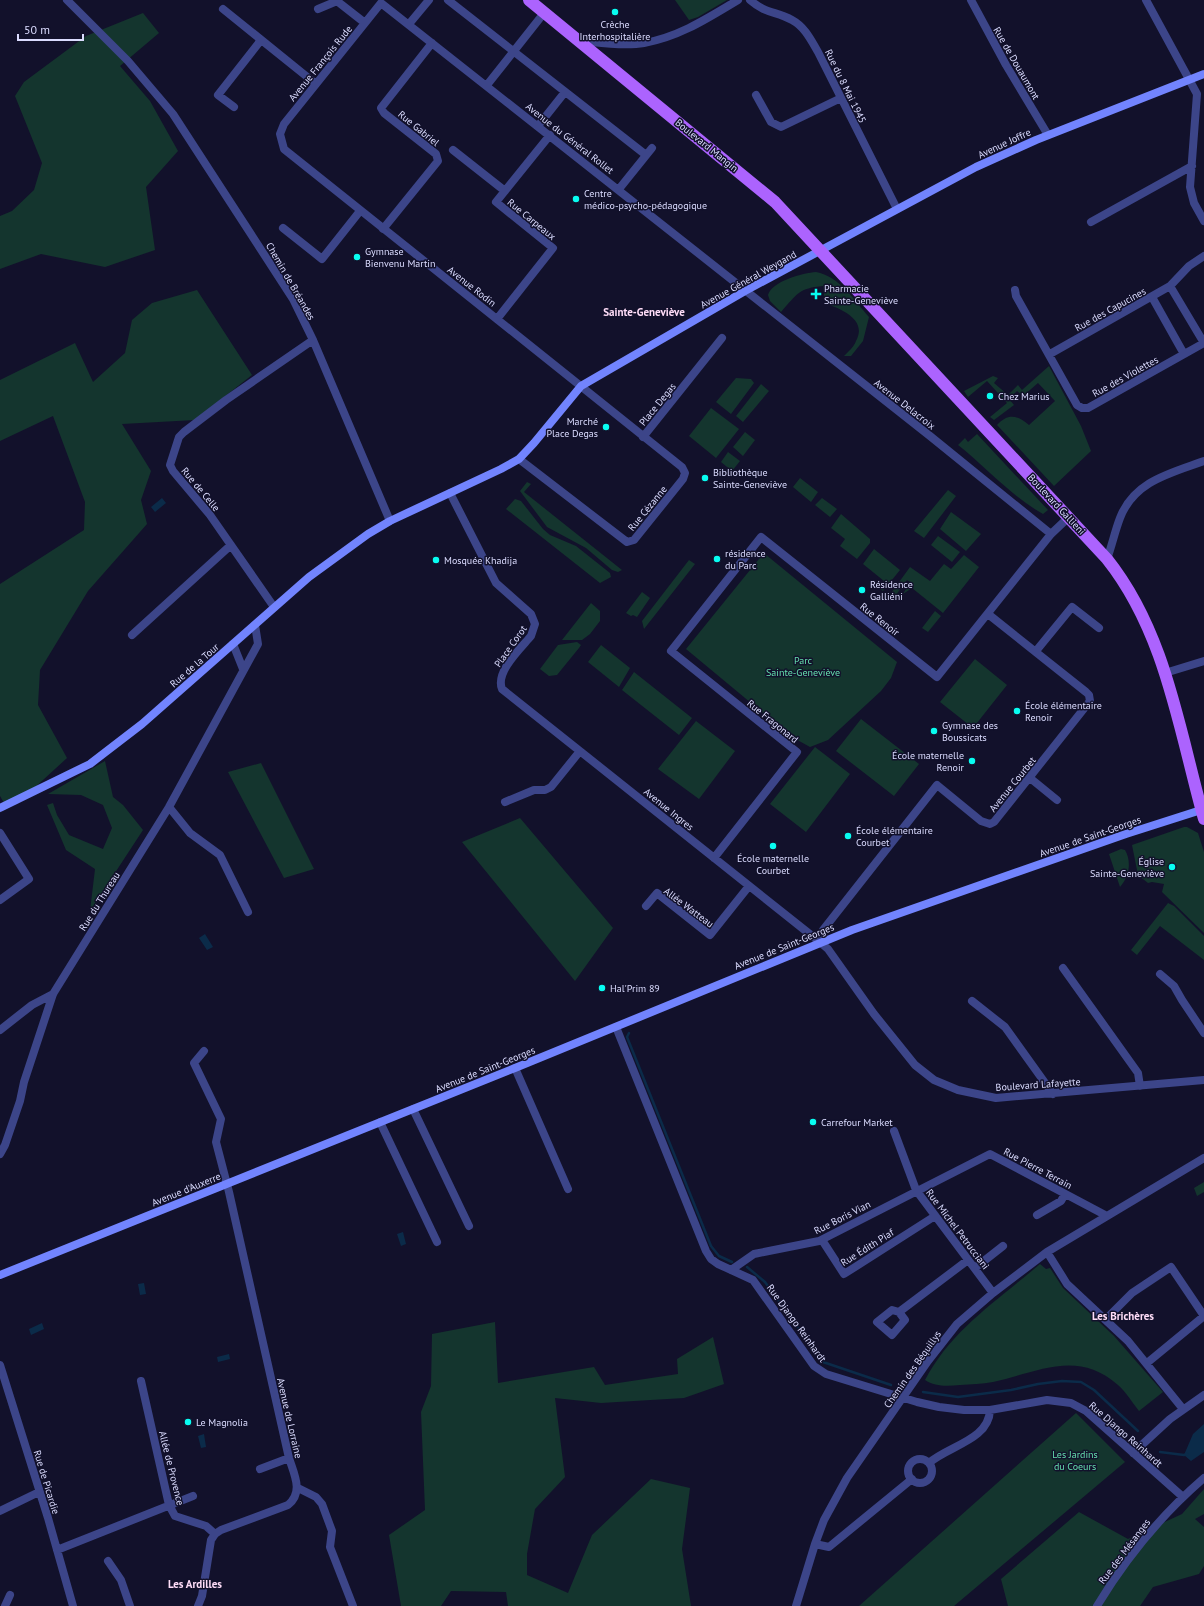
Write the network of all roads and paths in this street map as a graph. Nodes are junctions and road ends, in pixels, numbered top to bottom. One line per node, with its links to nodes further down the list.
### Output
1 (67, 0): 51 (street, Chemin de Bréandes)
2 (429, 0): 14 (street)
3 (448, 0): 18 (street)
4 (529, 0): 12 (main road, Boulevard Mangin)
5 (738, 0): 17 (street)
6 (750, 0): 25 (street, Rue du 8 Mai 1945)
7 (971, 0): 29 (street, Rue de Douaumont)
8 (1146, 0): 20 (street)
9 (381, 3): 13 (street, Avenue François Rude); 14 (street, Avenue du Général Rollet)
10 (223, 9): 15 (street)
11 (318, 10): 13 (street)
12 (544, 12): 17 (main road, Boulevard Mangin); 18 (street)
13 (365, 23): 21 (street, Avenue François Rude)
14 (409, 24): 16 (street, Avenue du Général Rollet)
15 (261, 40): 21 (street); 26 (street)
16 (432, 43): 22 (street, Avenue du Général Rollet); 42 (street, Rue Gabriel)
17 (586, 47): 43 (main road, Boulevard Mangin)
18 (514, 51): 22 (street); 23 (street)
19 (1204, 74): 20 (street, Avenue Joffre)
20 (1189, 80): 29 (street, Avenue Joffre); 34 (street)
21 (316, 84): 30 (street, Avenue François Rude)
22 (487, 85): 27 (street, Avenue du Général Rollet)
23 (565, 92): 27 (street); 33 (street)
24 (756, 95): 25 (street)
25 (841, 98): 37 (street, Rue du 8 Mai 1945)
26 (234, 107)
27 (538, 126): 28 (street, Avenue du Général Rollet)
28 (550, 135): 35 (street, Avenue du Général Rollet); 36 (street, Rue Carpeaux)
29 (1048, 135): 37 (street, Avenue Joffre)
30 (280, 139): 38 (street, Avenue Rodin)
31 (652, 148): 33 (street)
32 (453, 150): 36 (street, Rue Carpeaux)
33 (646, 155): 35 (street)
34 (1192, 166): 39 (street); 40 (street)
35 (619, 189): 47 (street, Avenue du Général Rollet)
36 (505, 191): 49 (street, Rue Carpeaux)
37 (897, 209): 43 (street, Avenue Joffre)
38 (360, 211): 41 (street); 42 (street, Avenue Rodin)
39 (1204, 221)
40 (1091, 222)
41 (283, 228)
42 (383, 230): 49 (street, Avenue Rodin)
43 (822, 251): 47 (street, Avenue Général Weygand); 60 (main road, Boulevard Gallieni)
44 (1204, 256): 45 (street, Rue des Capucines)
45 (1170, 286): 48 (street, Rue des Capucines); 52 (street)
46 (1014, 290): 53 (street)
47 (745, 291): 55 (street, Avenue Général Weygand); 62 (street, Avenue Delacroix)
48 (1152, 297): 53 (street, Rue des Capucines); 54 (street)
49 (497, 319): 55 (street, Avenue Rodin)
50 (722, 338): 56 (street, Place Degas)
51 (313, 340): 61 (street, Chemin de Bréandes); 63 (street, Rue de Celle)
52 (1204, 343): 54 (street, Rue des Violettes)
53 (1050, 354): 54 (street, Rue des Violettes)
54 (1184, 354)
55 (581, 386): 56 (street, Place Degas); 57 (street, Avenue Général Weygand)
56 (644, 437): 57 (street, Rue Cézanne)
57 (518, 459): 59 (street, Avenue Général Weygand)
58 (1204, 461): 64 (street)
59 (450, 493): 61 (street, Rue de la Tour); 76 (street, Place Corot)
60 (1069, 517): 62 (street, Rue Renoir); 64 (main road, Boulevard Gallieni)
61 (390, 521): 65 (street, Rue de la Tour)
62 (1051, 534): 66 (street, Rue Renoir)
63 (231, 545): 65 (street, Rue de Celle); 69 (street)
64 (1107, 559): 75 (main road, Boulevard Gallieni)
65 (274, 608): 67 (street, Rue de la Tour)
66 (988, 614): 71 (street, Rue Renoir); 72 (street, Avenue Courbet)
67 (255, 625): 70 (street, Rue de la Tour); 74 (street, Rue du Thureau)
68 (1099, 628): 72 (street)
69 (132, 635)
70 (233, 644): 74 (street); 82 (street, Rue de la Tour)
71 (671, 651): 85 (street, Rue Fragonard)
72 (1036, 652): 78 (street, Avenue Courbet)
73 (1204, 661): 75 (street)
74 (243, 670): 81 (street, Rue du Thureau)
75 (1165, 673): 83 (main road, Boulevard Gallieni)
76 (505, 692): 77 (street, Avenue Ingres)
77 (580, 750): 80 (street); 85 (street, Avenue Ingres)
78 (1030, 778): 79 (street); 90 (street, Avenue Courbet)
79 (1057, 800)
80 (505, 802)
81 (169, 807): 89 (street); 93 (street, Rue du Thureau)
82 (0, 808)
83 (1203, 813): 90 (street, Avenue de Saint-Georges)
84 (0, 833): 87 (street)
85 (714, 858): 86 (street, Avenue Ingres)
86 (749, 886): 88 (street, Allée Watteau); 90 (street, Avenue Ingres)
87 (0, 900)
88 (646, 906)
89 (248, 912)
90 (820, 943): 95 (street, Avenue de Saint-Georges); 102 (street, Boulevard Lafayette)
91 (1064, 968): 101 (street)
92 (1160, 974): 97 (street)
93 (53, 994): 96 (street); 106 (street, Rue du Thureau)
94 (972, 1001): 102 (street)
95 (616, 1027): 99 (street, Avenue de Saint-Georges); 122 (street, Rue Django Reinhardt)
96 (0, 1030)
97 (1204, 1033)
98 (204, 1051): 108 (street, Avenue de Lorraine)
99 (515, 1068): 103 (street, Avenue de Saint-Georges); 109 (street)
100 (1204, 1080): 101 (street, Boulevard Lafayette)
101 (1140, 1086): 102 (street, Boulevard Lafayette)
102 (1053, 1094)
103 (413, 1108): 104 (street, Avenue de Saint-Georges); 115 (street)
104 (380, 1122): 108 (street, Avenue d'Auxerre); 117 (street)
105 (894, 1131): 110 (street, Rue Michel Petrucciani)
106 (0, 1154)
107 (1204, 1158): 114 (street, Chemin des Béquillys)
108 (227, 1183): 123 (street, Avenue d'Auxerre); 136 (street, Avenue de Lorraine)
109 (568, 1188)
110 (916, 1190): 111 (street, Rue Pierre Terrain); 113 (street, Rue Michel Petrucciani); 116 (street, Rue Boris Vian)
111 (1065, 1194): 112 (street); 114 (street, Rue Pierre Terrain)
112 (1038, 1215)
113 (935, 1216): 116 (street, Rue Édith Piaf); 120 (street, Rue Michel Petrucciani)
114 (1107, 1216): 119 (street, Chemin des Béquillys)
115 (468, 1226)
116 (822, 1240): 122 (street, Rue Boris Vian)
117 (437, 1242)
118 (1003, 1246): 121 (street)
119 (1047, 1252): 124 (street, Chemin des Béquillys); 127 (street)
120 (968, 1260): 121 (street, Rue Michel Petrucciani); 125 (street)
121 (975, 1268): 124 (street, Rue Michel Petrucciani)
122 (731, 1270): 132 (street, Rue Django Reinhardt)
123 (0, 1275)
124 (993, 1293): 132 (street, Chemin des Béquillys)
125 (899, 1312)
126 (1204, 1316): 127 (street); 128 (street)
127 (1106, 1319): 128 (street)
128 (1147, 1363): 133 (street)
129 (0, 1365): 142 (street, Rue de Picardie)
130 (141, 1381): 145 (street, Allée de Provence)
131 (1204, 1395): 133 (street)
132 (904, 1398): 134 (street, Rue Django Reinhardt); 148 (street, Chemin des Béquillys)
133 (1183, 1409): 135 (street)
134 (990, 1410): 135 (street, Rue Django Reinhardt); 137 (street)
135 (1134, 1453): 144 (street, Rue Django Reinhardt)
136 (289, 1458): 138 (street); 141 (street, Avenue de Lorraine)
137 (929, 1463): 140 (street); 140 (street)
138 (260, 1469)
139 (1204, 1478): 144 (street, Rue des Mésanges)
140 (912, 1479): 148 (street)
141 (298, 1488): 147 (street); 156 (street)
142 (39, 1492): 146 (street); 149 (street, Rue de Picardie)
143 (193, 1496): 145 (street)
144 (1183, 1497): 158 (street, Rue des Mésanges)
145 (169, 1505): 147 (street, Allée de Provence); 149 (street)
146 (0, 1511)
147 (215, 1534): 155 (street)
148 (815, 1544): 157 (street, Chemin des Béquillys)
149 (57, 1550): 153 (street, Rue de Picardie)
150 (108, 1561): 154 (street)
151 (10, 1595): 152 (street)
152 (5, 1606)
153 (73, 1606)
154 (130, 1606)
155 (199, 1606)
156 (353, 1606)
157 (796, 1606)
158 (1097, 1606)

